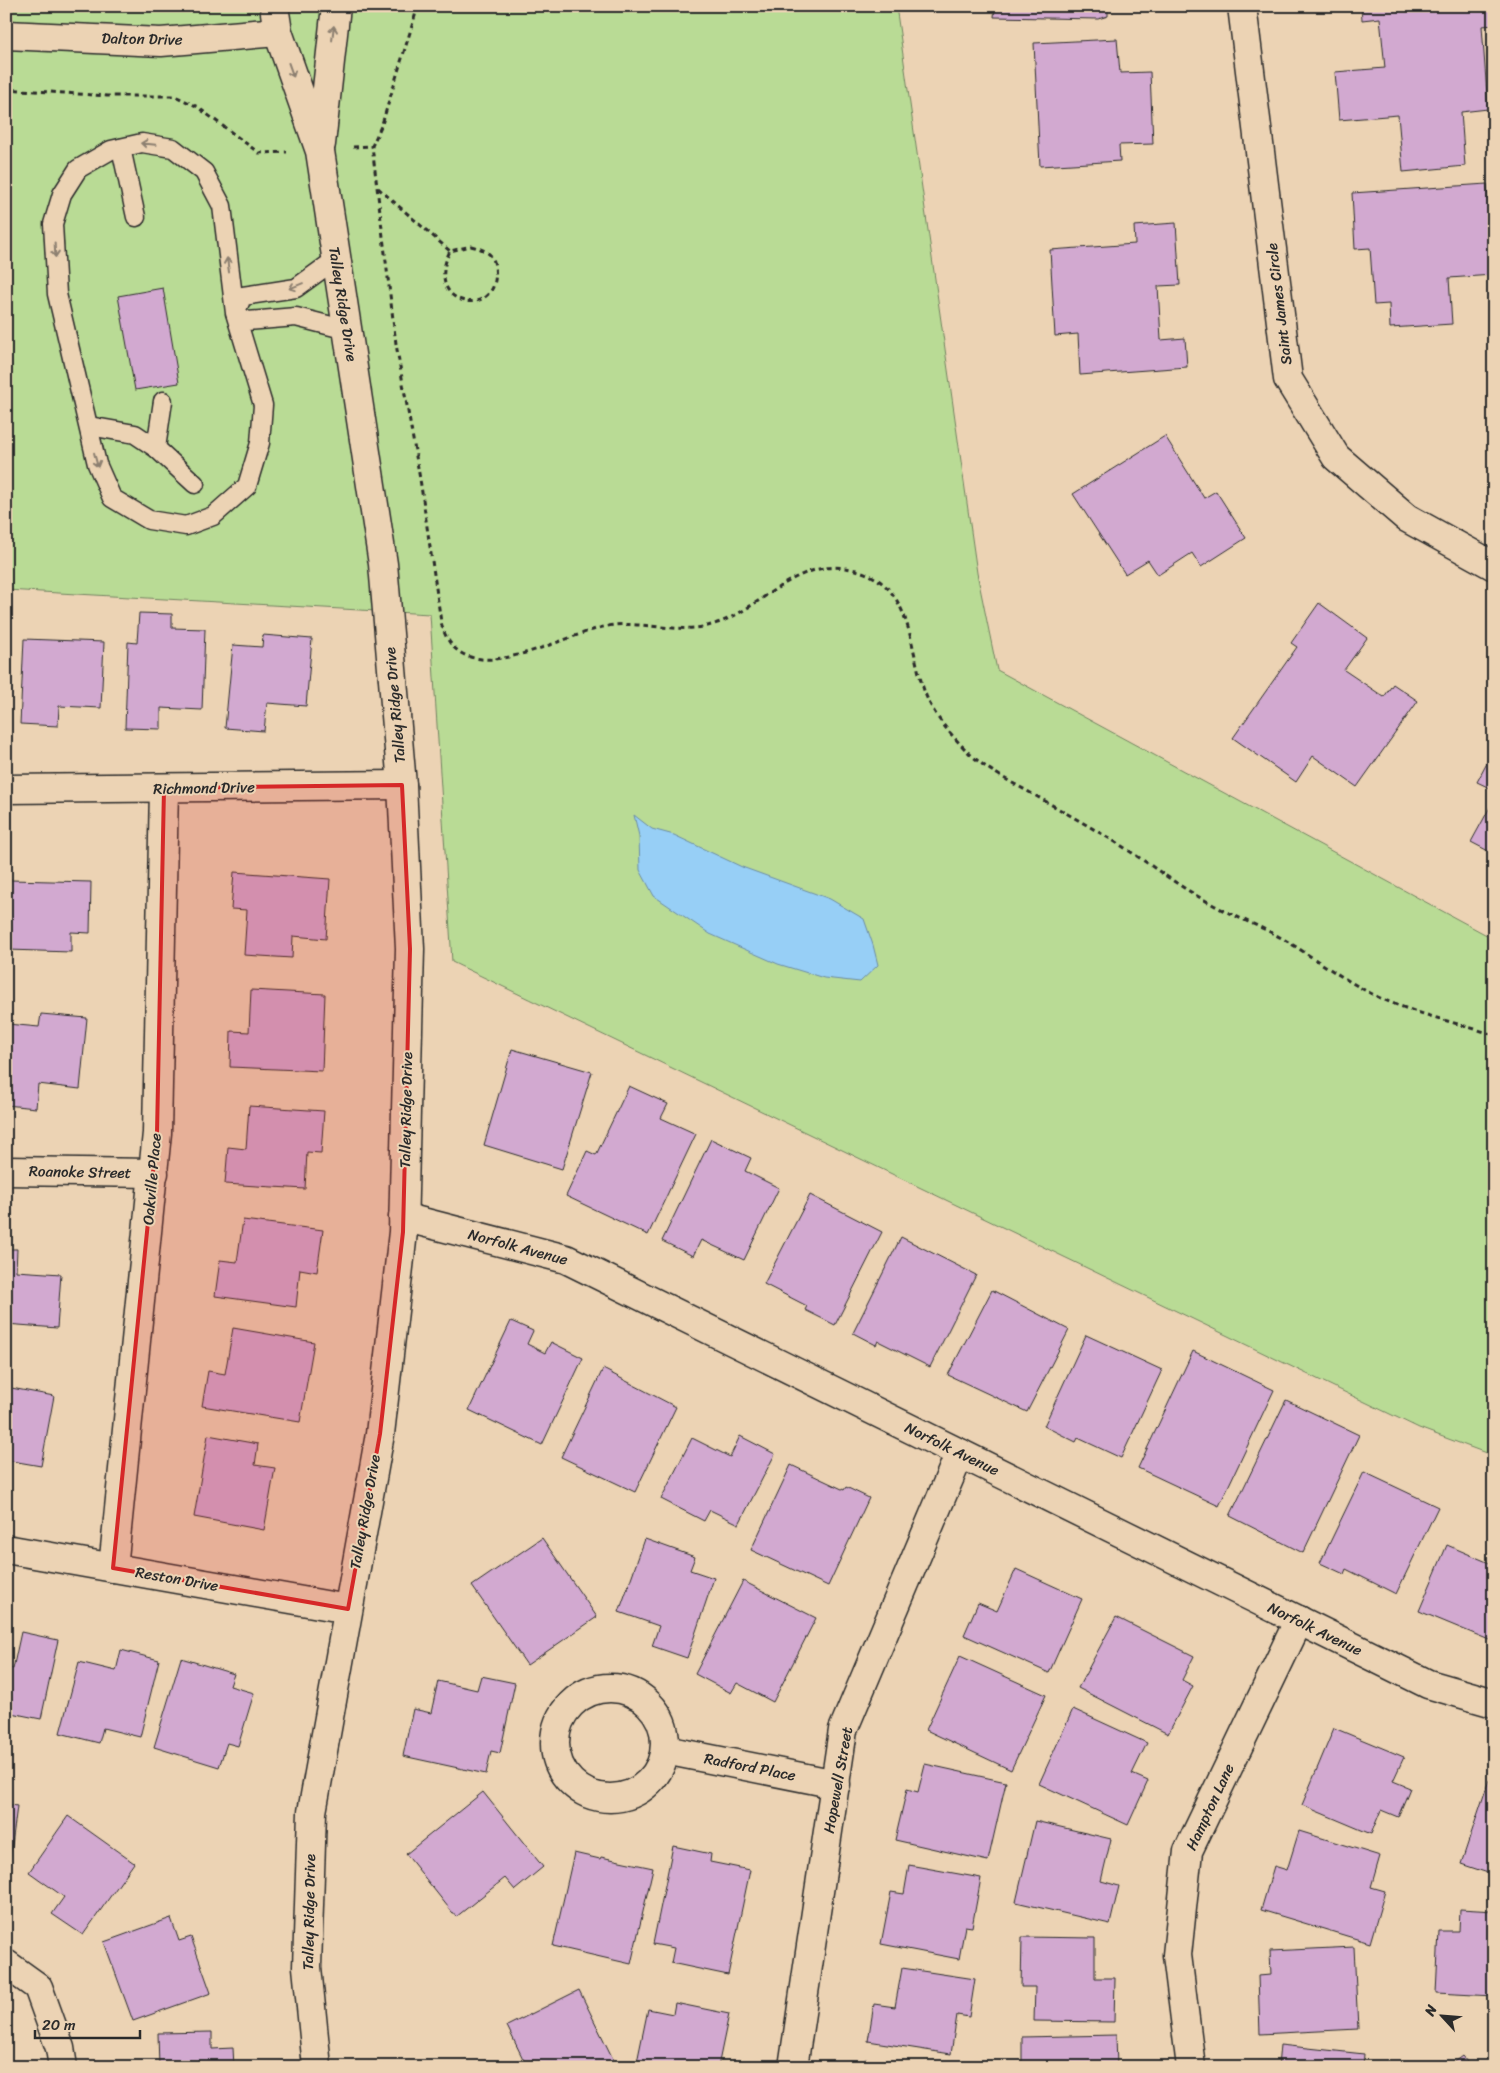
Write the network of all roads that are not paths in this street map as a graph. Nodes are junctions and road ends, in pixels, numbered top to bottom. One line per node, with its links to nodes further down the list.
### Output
1 (336, 6): 6 (street, Talley Ridge Drive, one-way to 1)
2 (1242, 6): 15 (street, Saint James Circle)
3 (276, 19): 4 (street, Dalton Drive); 6 (street, Talley Ridge Drive, one-way to 6)
4 (6, 34)
5 (121, 148): 7 (lane); 9 (lane, one-way to 5); 12 (lane, one-way to 12)
6 (320, 151): 8 (street, Talley Ridge Drive)
7 (136, 216)
8 (336, 260): 9 (lane, one-way to 9); 10 (street, Talley Ridge Drive)
9 (235, 313): 10 (lane); 12 (lane, one-way to 9)
10 (347, 330): 16 (street, Talley Ridge Drive)
11 (163, 401): 13 (lane)
12 (89, 426): 13 (lane)
13 (156, 448): 14 (lane)
14 (195, 484)
15 (1494, 566)
16 (402, 785): 17 (street, Richmond Drive); 21 (street, Talley Ridge Drive)
17 (164, 788): 18 (street, Richmond Drive); 20 (street, Oakville Place)
18 (6, 789)
19 (6, 1171): 20 (street, Roanoke Street)
20 (154, 1173): 24 (street, Oakville Place)
21 (403, 1217): 22 (street, Norfolk Avenue); 25 (street, Talley Ridge Drive)
22 (960, 1453): 26 (street, Norfolk Avenue); 29 (street, Hopewell Street)
23 (6, 1550): 24 (street, Reston Drive)
24 (113, 1568): 25 (street, Reston Drive)
25 (348, 1609): 32 (street, Talley Ridge Drive)
26 (1298, 1620): 27 (street, Norfolk Avenue); 34 (street, Hampton Lane)
27 (1494, 1703)
28 (665, 1750): 28 (street); 29 (street, Radford Place)
29 (836, 1784): 33 (street, Hopewell Street)
30 (6, 1964): 31 (street)
31 (63, 2067)
32 (317, 2067)
33 (793, 2067)
34 (1191, 2067)

